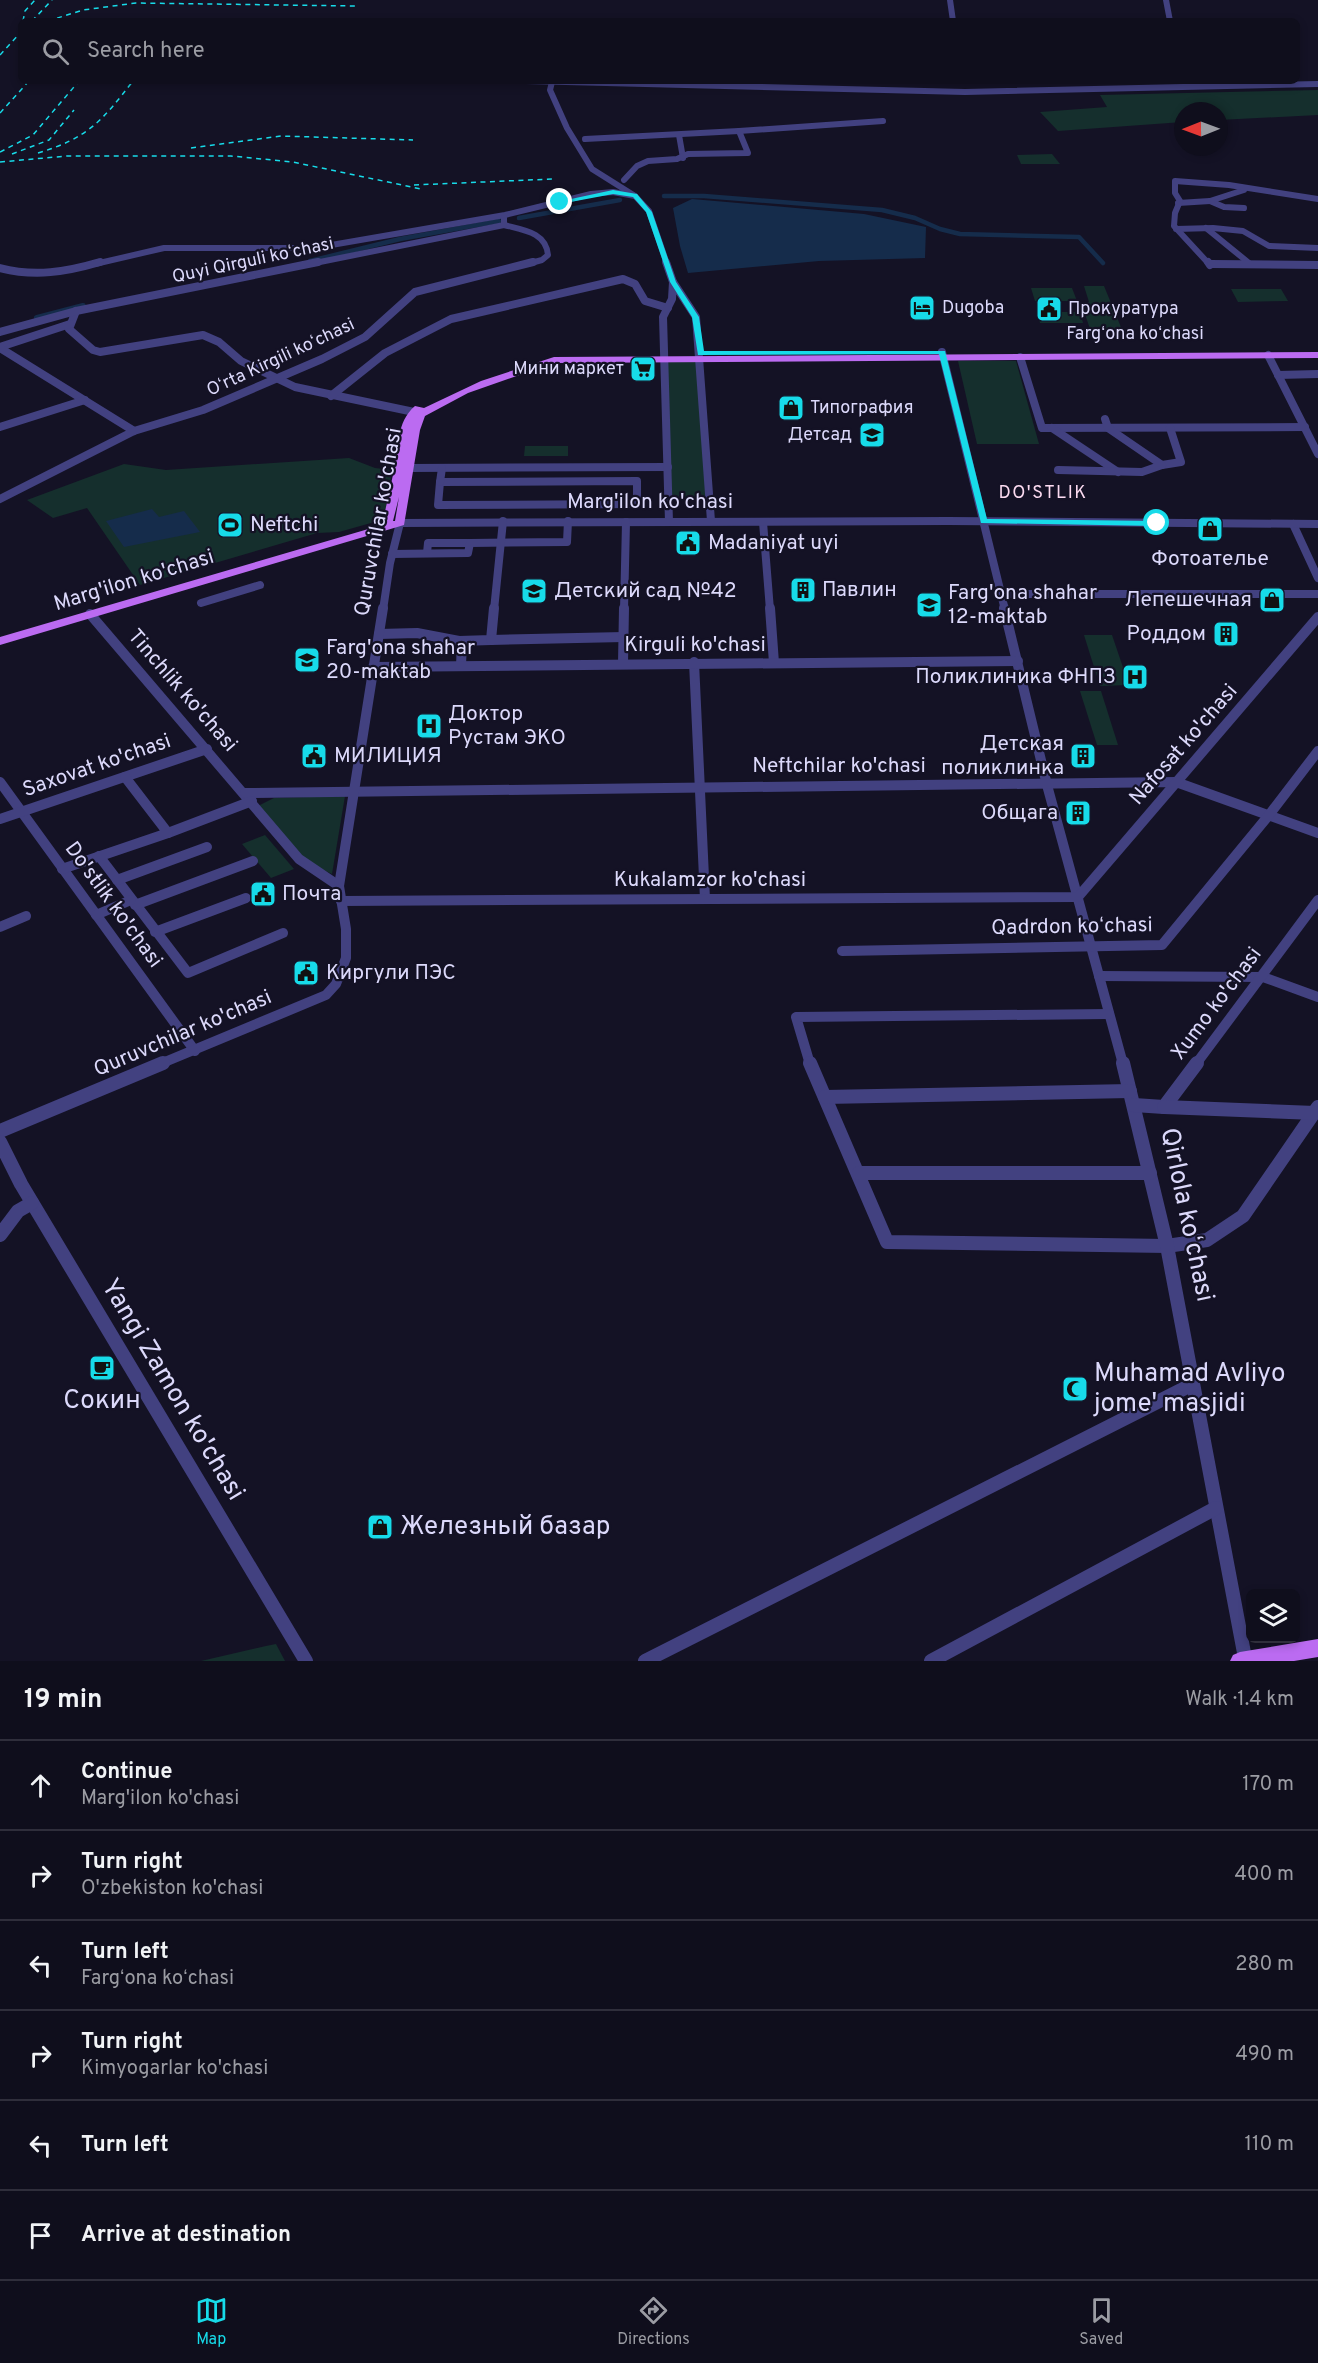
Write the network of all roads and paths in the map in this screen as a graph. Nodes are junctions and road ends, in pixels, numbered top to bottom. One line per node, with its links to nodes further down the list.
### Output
1 (950, 0): 3 (street)
2 (1166, 0): 4 (street)
3 (953, 18)
4 (1169, 18)
5 (552, 84): 16 (street)
6 (635, 84): 10 (street)
7 (964, 84): 10 (street)
8 (1194, 84): 9 (street); 10 (street)
9 (1318, 84)
10 (965, 92)
11 (883, 121): 12 (street)
12 (740, 130): 13 (street); 15 (street)
13 (679, 135): 14 (street); 15 (street)
14 (585, 139)
15 (683, 158): 17 (street)
16 (604, 176): 18 (street); 19 (street)
17 (624, 180)
18 (591, 194): 19 (street); 24 (street)
19 (635, 196): 32 (street)
20 (1314, 200): 21 (street); 22 (street)
21 (1210, 201): 22 (street); 23 (street)
22 (1178, 203): 27 (street)
23 (1244, 208)
24 (505, 215): 25 (street); 31 (street)
25 (504, 225): 33 (street, Quyi Qirguli koʻchasi); 48 (street, Oʻrta Kirgili koʻchasi)
26 (1206, 228): 27 (street); 28 (street); 29 (street)
27 (1176, 229): 29 (street)
28 (1318, 248)
29 (1249, 263): 30 (street)
30 (1318, 265)
31 (0, 268)
32 (673, 282): 34 (street); 35 (street)
33 (76, 311): 36 (street); 37 (street, Quyi Qirguli koʻchasi)
34 (673, 311): 35 (street); 42 (street); 49 (street)
35 (693, 312): 43 (street)
36 (70, 324): 38 (street); 48 (street)
37 (0, 332)
38 (0, 348): 50 (street)
39 (1318, 350): 40 (main road, Fargʻona koʻchasi)
40 (943, 355): 43 (main road, Fargʻona koʻchasi); 45 (main road, Fargʻona koʻchasi); 75 (street, Qirlola koʻchasi)
41 (1318, 355): 44 (main road, Fargʻona koʻchasi)
42 (665, 356): 43 (main road, Quruvchilar ko'chasi); 51 (main road, Quruvchilar ko'chasi); 64 (main road, Quruvchilar ko'chasi); 67 (street)
43 (701, 356): 78 (street)
44 (1268, 356): 45 (main road, Fargʻona koʻchasi); 47 (street)
45 (1020, 357): 56 (street)
46 (1318, 374): 47 (street)
47 (1278, 375): 59 (street)
48 (278, 379): 49 (street); 60 (street, Oʻrta Kirgili koʻchasi)
49 (331, 396): 51 (street)
50 (85, 400): 54 (street); 60 (street)
51 (414, 412): 83 (main road, Quruvchilar ko'chasi)
52 (0, 417): 54 (street)
53 (1105, 419): 57 (street)
54 (14, 423): 55 (street)
55 (0, 427)
56 (1052, 428): 57 (street); 69 (street)
57 (1108, 428): 58 (street); 63 (street)
58 (1170, 428): 59 (street); 63 (street)
59 (1306, 429): 61 (street); 62 (street)
60 (134, 431): 72 (street, Oʻrta Kirgili koʻchasi)
61 (1318, 431)
62 (1318, 454)
63 (1162, 465): 69 (street)
64 (409, 468): 65 (street); 80 (main road, Quruvchilar ko'chasi)
65 (442, 468): 66 (street); 71 (street)
66 (637, 468): 67 (street); 70 (street)
67 (668, 468): 77 (street)
68 (1058, 471): 69 (street)
69 (1119, 472)
70 (637, 481): 71 (street); 71 (street)
71 (440, 482)
72 (0, 499)
73 (503, 521): 74 (street, Marg'ilon ko'chasi); 80 (street, Marg'ilon ko'chasi); 84 (street)
74 (568, 521): 76 (street, Marg'ilon ko'chasi); 84 (street)
75 (984, 521): 79 (street, Marg'ilon ko'chasi); 81 (street, Marg'ilon ko'chasi); 88 (street, Qirlola koʻchasi)
76 (626, 522): 77 (street, Marg'ilon ko'chasi); 94 (street)
77 (669, 522): 78 (street, Marg'ilon ko'chasi)
78 (711, 522): 79 (street, Marg'ilon ko'chasi)
79 (763, 522): 101 (street)
80 (400, 523): 83 (main road, Marg'ilon ko'chasi); 85 (street, Quruvchilar ko'chasi)
81 (1293, 524): 82 (street, Marg'ilon ko'chasi); 86 (street)
82 (1318, 524)
83 (387, 525): 91 (main road, Marg'ilon ko'chasi)
84 (501, 542): 85 (street); 95 (street)
85 (392, 554): 93 (street, Quruvchilar ko'chasi)
86 (1318, 578)
87 (260, 585): 90 (street)
88 (1002, 594): 89 (street); 98 (street, Qirlola koʻchasi)
89 (1318, 594)
90 (201, 603)
91 (90, 614): 96 (main road, Marg'ilon ko'chasi); 104 (street, Tinchlik ko'chasi)
92 (1318, 616): 108 (street, Nafosat ko'chasi)
93 (379, 634): 97 (street); 103 (street, Quruvchilar ko'chasi)
94 (624, 637): 95 (street); 99 (street)
95 (491, 640): 97 (street)
96 (0, 641)
97 (462, 641): 102 (street)
98 (1018, 661): 101 (street, Kirguli ko'chasi); 109 (street, Qirlola koʻchasi)
99 (623, 663): 100 (street, Kirguli ko'chasi); 102 (street, Kirguli ko'chasi)
100 (694, 663): 101 (street, Kirguli ko'chasi); 110 (street)
101 (774, 663)
102 (461, 666): 103 (street, Kirguli ko'chasi)
103 (373, 667): 111 (street, Quruvchilar ko'chasi)
104 (207, 749): 106 (street, Saxovat ko'chasi); 112 (street, Tinchlik ko'chasi)
105 (1318, 751): 114 (street, Qadrdon koʻchasi)
106 (125, 777): 113 (street, Saxovat ko'chasi); 116 (street)
107 (0, 782): 113 (street, Do'stlik ko'chasi)
108 (1176, 782): 109 (street, Neftchilar ko'chasi); 114 (street, Neftchilar ko'chasi); 124 (street, Nafosat ko'chasi)
109 (1047, 784): 110 (street, Neftchilar ko'chasi); 124 (street, Qirlola koʻchasi)
110 (700, 787): 111 (street, Neftchilar ko'chasi); 126 (street)
111 (352, 791): 112 (street); 123 (street, Quruvchilar ko'chasi)
112 (248, 797): 116 (street); 123 (street, Tinchlik ko'chasi)
113 (20, 812): 115 (street, Saxovat ko'chasi); 121 (street, Do'stlik ko'chasi)
114 (1269, 815): 117 (street, Neftchilar ko'chasi); 135 (street, Qadrdon koʻchasi)
115 (0, 819)
116 (168, 833): 119 (street)
117 (1318, 833)
118 (207, 847): 122 (street)
119 (99, 856): 121 (street); 122 (street)
120 (253, 861): 129 (street)
121 (62, 869): 130 (street, Do'stlik ko'chasi)
122 (117, 880): 129 (street)
123 (339, 886): 128 (street, Quruvchilar ko'chasi)
124 (1078, 897): 126 (street, Kukalamzor ko'chasi); 135 (street, Qirlola koʻchasi)
125 (246, 898): 133 (street)
126 (705, 899): 128 (street, Kukalamzor ko'chasi)
127 (1318, 900): 138 (street, Xumo ko'chasi)
128 (341, 901): 141 (street, Quruvchilar ko'chasi)
129 (133, 902): 130 (street); 133 (street)
130 (96, 915): 141 (street, Do'stlik ko'chasi)
131 (26, 916): 132 (street)
132 (0, 927)
133 (155, 932): 134 (street)
134 (283, 933)
135 (1091, 946): 136 (street, Qadrdon koʻchasi); 137 (street, Qirlola koʻchasi)
136 (842, 951)
137 (1099, 976): 138 (street); 140 (street, Qirlola koʻchasi)
138 (1263, 977): 139 (street); 145 (street, Xumo ko'chasi)
139 (1318, 997)
140 (1109, 1014): 142 (street, Qirlola koʻchasi); 143 (street)
141 (195, 1051): 147 (street, Quruvchilar ko'chasi)
142 (1130, 1091): 143 (street); 144 (street, Qirlola koʻchasi)
143 (825, 1097): 149 (street)
144 (1134, 1105): 145 (street); 150 (street, Qirlola koʻchasi)
145 (1164, 1107): 146 (street)
146 (1316, 1110): 153 (street)
147 (0, 1131)
148 (0, 1142): 151 (street, Yangi Zamon ko'chasi)
149 (859, 1173): 150 (street); 153 (street)
150 (1150, 1173): 153 (street, Qirlola koʻchasi)
151 (32, 1203): 152 (street); 158 (street, Yangi Zamon ko'chasi)
152 (0, 1234)
153 (1167, 1246): 154 (street, Qirlola koʻchasi)
154 (1193, 1384): 155 (street, Qirlola koʻchasi); 159 (street)
155 (1216, 1508): 157 (street, Qirlola koʻchasi); 160 (street)
156 (1318, 1648): 157 (main road)
157 (1243, 1660)
158 (306, 1661)
159 (645, 1661)
160 (931, 1661)

